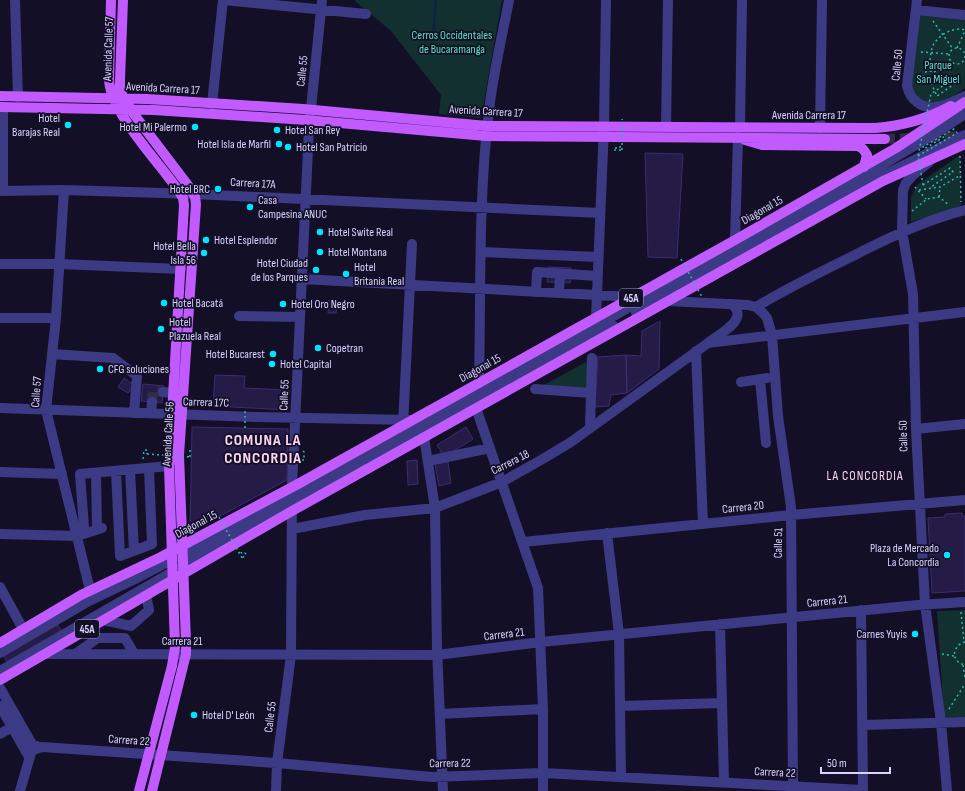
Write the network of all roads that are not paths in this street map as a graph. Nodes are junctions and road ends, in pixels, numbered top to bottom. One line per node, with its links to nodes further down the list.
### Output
1 (16, 0): 15 (street)
2 (111, 0): 17 (main road, Avenida Calle 57)
3 (123, 0): 18 (main road, Avenida Calle 57)
4 (223, 0): 10 (street); 20 (street)
5 (509, 0): 29 (street)
6 (606, 0): 30 (street)
7 (668, 0): 27 (street)
8 (742, 0): 31 (street)
9 (822, 0): 28 (street)
10 (321, 5): 12 (street); 24 (street, Calle 55)
11 (917, 5): 13 (street); 16 (street, Calle 50)
12 (366, 14)
13 (965, 15)
14 (0, 96): 15 (main road, Avenida Carrera 17)
15 (18, 97): 17 (main road, Avenida Carrera 17)
16 (965, 97): 28 (main road, Avenida Carrera 17)
17 (113, 98): 18 (main road, Avenida Carrera 17); 22 (main road, Avenida Calle 56)
18 (124, 98): 20 (main road, Avenida Carrera 17); 23 (main road)
19 (965, 102): 36 (main road, Diagonal 15 / 45A)
20 (212, 104): 24 (main road, Avenida Carrera 17)
21 (2, 107): 22 (main road, Avenida Carrera 17); 38 (street)
22 (119, 109): 23 (main road, Avenida Carrera 17); 39 (main road, Avenida Calle 56)
23 (131, 109): 26 (main road, Avenida Carrera 17); 40 (main road)
24 (311, 110): 26 (street, Calle 55); 29 (main road, Avenida Carrera 17)
25 (965, 114): 107 (street)
26 (310, 121): 29 (main road, Avenida Carrera 17); 41 (street, Calle 55)
27 (666, 127): 30 (main road, Avenida Carrera 17); 31 (main road, Avenida Carrera 17)
28 (820, 128): 31 (main road, Avenida Carrera 17)
29 (487, 131): 30 (main road, Avenida Carrera 17); 42 (street)
30 (604, 131): 31 (main road, Avenida Carrera 17); 44 (street)
31 (739, 132): 33 (main road, Avenida Carrera 17); 36 (main road); 46 (street)
32 (965, 135): 107 (street)
33 (886, 139)
34 (963, 147): 35 (main road, Diagonal 15 / 45A)
35 (929, 161): 45 (street, Calle 50); 62 (main road, Diagonal 15 / 45A)
36 (864, 167): 46 (main road, Diagonal 15 / 45A)
37 (64, 190): 38 (street, Carrera 17A); 39 (street, Carrera 17A); 51 (street, Calle 57)
38 (2, 191)
39 (180, 193): 40 (street, Carrera 17A); 52 (main road, Avenida Calle 56)
40 (194, 194): 41 (street, Carrera 17A); 89 (main road, Avenida Calle 56)
41 (306, 199): 42 (street, Carrera 17A); 55 (street, Calle 55)
42 (482, 207): 44 (street, Carrera 17A); 48 (street)
43 (961, 211): 45 (street)
44 (600, 213): 49 (street)
45 (902, 231): 64 (street); 71 (street, Calle 50)
46 (735, 240): 61 (main road, Diagonal 15 / 45A)
47 (412, 244): 56 (street)
48 (481, 252): 49 (street); 57 (street)
49 (598, 257): 54 (street)
50 (0, 264): 51 (street)
51 (59, 264): 52 (street); 69 (street, Calle 57)
52 (180, 269): 89 (main road, Avenida Calle 56)
53 (560, 274): 54 (street); 58 (street); 59 (street)
54 (597, 276): 60 (street)
55 (302, 279): 56 (street); 67 (street, Calle 55)
56 (410, 285): 57 (street); 91 (street)
57 (481, 289): 58 (street); 80 (street)
58 (536, 292): 59 (street)
59 (559, 293): 60 (street)
60 (597, 295): 61 (street); 70 (street)
61 (634, 297): 70 (main road, Diagonal 15 / 45A)
62 (668, 301): 63 (street); 85 (main road, Diagonal 15 / 45A)
63 (731, 304): 64 (street); 73 (street, Carrera 18)
64 (756, 307): 72 (street, Calle 51)
65 (965, 312): 71 (street, Carrera 18)
66 (239, 316): 67 (street)
67 (300, 317): 90 (street, Calle 55)
68 (0, 318): 69 (street)
69 (56, 318): 75 (street, Calle 57)
70 (596, 318): 80 (main road, Diagonal 15 / 45A)
71 (913, 318): 72 (street, Carrera 18); 94 (street, Calle 50)
72 (772, 335): 73 (street, Carrera 18); 77 (street, Calle 51)
73 (708, 343): 74 (street, Carrera 18)
74 (696, 351): 93 (street, Carrera 18); 112 (street)
75 (52, 354): 86 (street, Calle 57); 87 (street)
76 (592, 358): 82 (street)
77 (775, 377): 78 (street); 111 (street, Calle 51)
78 (760, 379): 79 (street); 96 (street)
79 (741, 382)
80 (479, 383): 91 (main road, Diagonal 15 / 45A)
81 (535, 389): 82 (street)
82 (591, 393): 93 (street)
83 (152, 402): 88 (street)
84 (0, 408): 86 (street, Carrera 17C)
85 (476, 408): 95 (main road, Diagonal 15 / 45A); 97 (street)
86 (46, 410): 87 (street, Carrera 17C); 105 (street, Calle 57)
87 (134, 413): 88 (street, Carrera 17C)
88 (151, 413): 89 (street, Carrera 17C)
89 (176, 414): 90 (street, Carrera 17C); 99 (main road, Avenida Calle 56); 120 (main road, Avenida Calle 56)
90 (296, 418): 91 (street, Carrera 17C); 107 (street, Calle 55)
91 (406, 422): 107 (main road, Diagonal 15 / 45A)
92 (965, 424): 94 (street)
93 (590, 428): 106 (street, Carrera 18)
94 (916, 429): 109 (street, Calle 50)
95 (424, 437): 98 (street); 107 (main road, Diagonal 15 / 45A)
96 (766, 443)
97 (490, 448): 98 (street); 106 (street)
98 (428, 462): 110 (street)
99 (169, 466): 100 (street); 122 (main road, Avenida Calle 56)
100 (146, 468): 101 (street); 121 (street)
101 (130, 470): 102 (street); 121 (street)
102 (116, 471): 104 (street); 113 (street)
103 (0, 472): 105 (street)
104 (96, 473): 114 (street); 116 (street)
105 (62, 474): 116 (street, Calle 57)
106 (502, 482): 110 (street, Carrera 18); 119 (street)
107 (292, 498): 115 (street, Calle 55); 120 (main road, Diagonal 15 / 45A); 123 (main road, Diagonal 15 / 45A)
108 (965, 500): 109 (street, Carrera 20)
109 (920, 504): 111 (street, Carrera 20); 129 (street, Calle 50)
110 (435, 508): 115 (street, Carrera 18); 144 (street)
111 (791, 515): 112 (street, Carrera 20); 131 (street, Calle 51)
112 (703, 524): 117 (street, Carrera 20)
113 (118, 527): 114 (street); 121 (street)
114 (100, 528): 116 (street)
115 (292, 529): 145 (street, Calle 55)
116 (79, 530): 118 (street); 126 (street, Calle 57)
117 (608, 533): 119 (street, Carrera 20); 135 (street)
118 (0, 534)
119 (523, 542): 136 (street)
120 (183, 550): 122 (main road, Diagonal 15 / 45A); 123 (main road, Avenida Calle 56)
121 (134, 551)
122 (173, 555): 124 (main road, Avenida Calle 56); 126 (main road, Diagonal 15 / 45A); 138 (street)
123 (184, 569): 124 (main road, Diagonal 15 / 45A); 143 (main road, Avenida Calle 56)
124 (173, 575): 127 (main road, Diagonal 15 / 45A); 142 (main road, Avenida Calle 56); 146 (street)
125 (0, 588): 134 (street)
126 (90, 590): 134 (main road, Diagonal 15 / 45A)
127 (146, 595): 132 (main road, Diagonal 15 / 45A); 132 (street)
128 (963, 602): 129 (street, Carrera 21)
129 (926, 604): 130 (street, Carrera 21); 154 (street, Calle 50)
130 (861, 610): 131 (street, Carrera 21); 156 (street)
131 (791, 617): 133 (street, Carrera 21); 169 (street, Calle 51)
132 (103, 620): 139 (main road, Diagonal 15 / 45A)
133 (720, 624): 135 (street, Carrera 21); 149 (street)
134 (23, 629): 137 (main road, Diagonal 15 / 45A)
135 (619, 634): 136 (street, Carrera 21); 151 (street)
136 (541, 642): 144 (street, Carrera 21); 152 (street)
137 (0, 643)
138 (0, 653)
139 (44, 654): 140 (street, Carrera 21); 147 (main road, Diagonal 15 / 45A)
140 (74, 654): 141 (street, Carrera 21); 141 (street)
141 (134, 654): 142 (street, Carrera 21)
142 (174, 654): 143 (street, Carrera 21); 160 (main road, Avenida Calle 56)
143 (186, 654): 145 (street, Carrera 21); 161 (main road, Avenida Calle 56)
144 (437, 654): 145 (street, Carrera 21); 153 (street)
145 (291, 655): 163 (street, Calle 55)
146 (0, 671)
147 (0, 680)
148 (0, 688): 159 (street)
149 (722, 704): 151 (street); 167 (street)
150 (0, 706): 157 (street)
151 (620, 706): 166 (street)
152 (542, 709): 153 (street); 164 (street)
153 (440, 714): 165 (street)
154 (941, 722): 155 (street); 156 (street); 177 (street, Calle 50)
155 (965, 722)
156 (862, 726): 170 (street, Carrera 22)
157 (12, 727): 158 (street); 162 (street)
158 (0, 734)
159 (39, 747): 160 (street, Carrera 22); 162 (street)
160 (149, 754): 161 (street, Carrera 22); 172 (main road, Avenida Calle 56)
161 (161, 755): 163 (street, Carrera 22); 173 (main road, Avenida Calle 56)
162 (29, 757): 171 (street)
163 (277, 763): 165 (street, Carrera 22); 174 (street, Calle 55)
164 (543, 773): 165 (street, Carrera 22); 166 (street, Carrera 22); 176 (street)
165 (442, 776): 175 (street)
166 (621, 777): 168 (street, Carrera 22)
167 (724, 782): 168 (street, Carrera 22); 169 (street, Carrera 22)
168 (693, 786)
169 (793, 786): 170 (street, Carrera 22)
170 (833, 790)
171 (20, 791)
172 (139, 791)
173 (152, 791)
174 (276, 791)
175 (443, 791)
176 (543, 791)
177 (947, 791)

